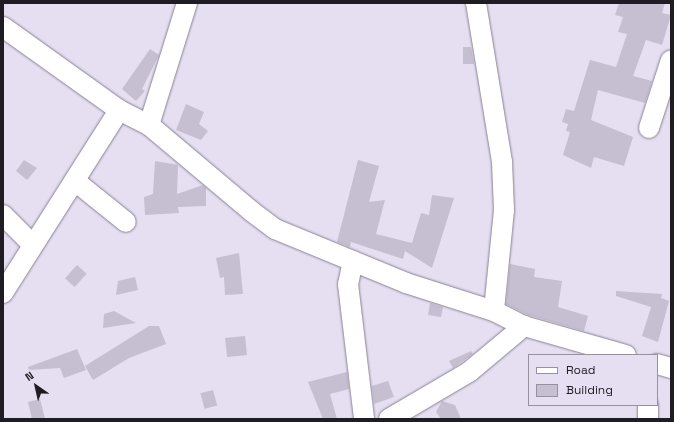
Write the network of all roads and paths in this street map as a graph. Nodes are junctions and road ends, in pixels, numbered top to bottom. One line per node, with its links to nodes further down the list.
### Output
1 (186, 3): 6 (street)
2 (476, 3): 14 (street)
3 (3, 27): 5 (street)
4 (671, 60): 7 (street)
5 (119, 110): 6 (street); 8 (street)
6 (149, 125): 12 (street)
7 (649, 128)
8 (75, 181): 10 (street); 11 (street)
9 (3, 215): 11 (street)
10 (126, 222)
11 (33, 245): 13 (street)
12 (353, 261): 14 (street); 21 (street)
13 (3, 293)
14 (494, 311): 15 (street)
15 (524, 326): 16 (street); 20 (street)
16 (622, 354)
17 (658, 364): 18 (street)
18 (671, 368)
19 (648, 406): 22 (street)
20 (400, 416)
21 (364, 419)
22 (648, 419)

